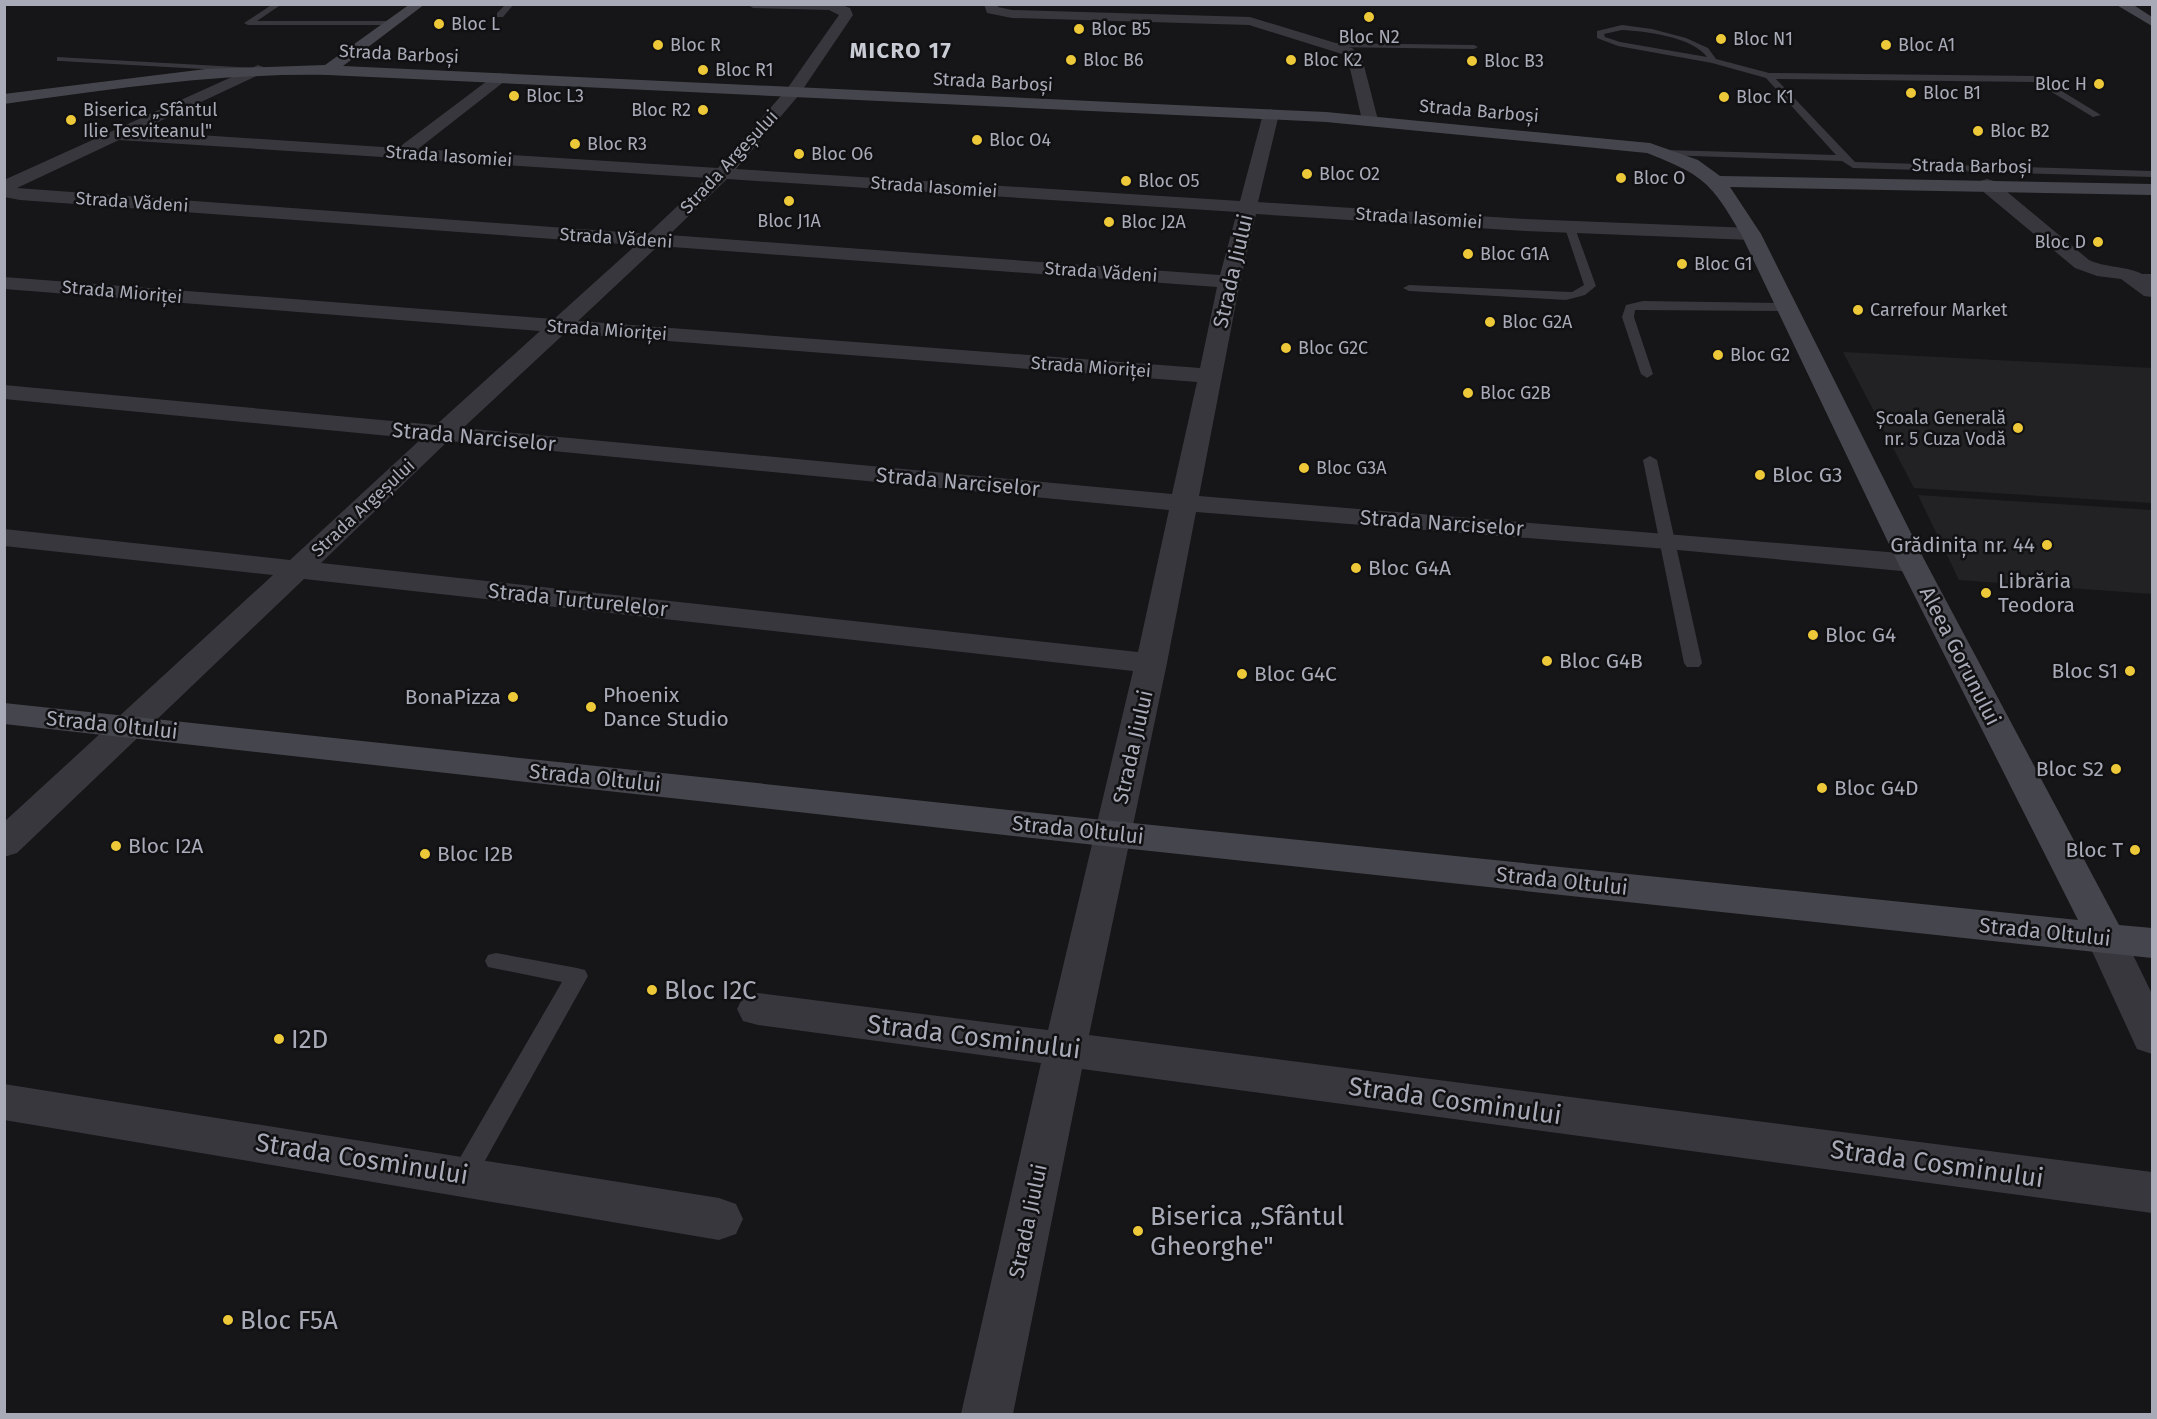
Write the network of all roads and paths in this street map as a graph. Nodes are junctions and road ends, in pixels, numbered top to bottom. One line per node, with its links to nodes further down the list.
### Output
1 (279, 4): 9 (lane)
2 (419, 4): 9 (street)
3 (511, 4): 7 (lane)
4 (753, 4): 18 (street)
5 (991, 4): 10 (street)
6 (2121, 4): 8 (street)
7 (500, 15)
8 (2152, 22)
9 (393, 23): 14 (street)
10 (1330, 45): 11 (lane); 22 (street)
11 (1474, 47)
12 (60, 59): 15 (lane)
13 (1713, 60): 13 (lane); 16 (lane)
14 (327, 69): 15 (street, Strada Barboși); 17 (street, Strada Barboși)
15 (258, 70): 19 (street, Strada Barboși); 23 (street, Strada Iasomiei)
16 (1769, 76): 21 (lane); 26 (lane)
17 (500, 78): 18 (street, Strada Barboși); 24 (street)
18 (793, 92): 20 (street, Strada Barboși); 27 (street, Strada Argeșului)
19 (4, 99)
20 (1271, 114): 22 (street, Strada Barboși); 33 (street, Strada Jiului)
21 (2096, 115)
22 (1370, 120): 25 (street, Strada Barboși)
23 (117, 135): 24 (street, Strada Iasomiei); 31 (street, Strada Iasomiei)
24 (402, 153): 27 (street, Strada Iasomiei)
25 (1666, 153): 26 (lane); 29 (street, Strada Barboși)
26 (1844, 158): 28 (lane)
27 (722, 174): 33 (street, Strada Iasomiei); 36 (street, Strada Argeșului)
28 (2152, 174)
29 (1716, 181): 30 (street, Strada Barboși); 35 (street, Aleea Gorunului)
30 (1987, 185): 32 (street, Strada Barboși); 37 (street)
31 (4, 189): 36 (street, Strada Vădeni)
32 (2152, 189)
33 (1249, 206): 34 (street, Strada Iasomiei); 38 (street, Strada Jiului)
34 (1570, 228): 35 (street, Strada Iasomiei); 40 (lane)
35 (1751, 234): 42 (street, Aleea Gorunului)
36 (653, 240): 38 (street, Strada Vădeni); 43 (street, Strada Argeșului)
37 (2143, 277): 41 (street)
38 (1229, 282): 45 (street, Strada Jiului)
39 (4, 283): 43 (street, Strada Mioriței)
40 (1409, 288)
41 (2152, 291)
42 (1787, 307): 44 (lane); 52 (street, Aleea Gorunului)
43 (559, 327): 45 (street, Strada Mioriței); 47 (street, Strada Argeșului)
44 (1647, 374)
45 (1209, 376): 49 (street, Strada Jiului)
46 (4, 392): 47 (street, Strada Narciselor)
47 (441, 434): 49 (street, Strada Narciselor); 53 (street, Strada Argeșului)
48 (1650, 460): 51 (lane)
49 (1184, 503): 51 (street, Strada Narciselor); 54 (street, Strada Jiului)
50 (4, 537): 53 (street, Strada Turturelelor)
51 (1667, 541): 52 (street, Strada Narciselor); 55 (lane)
52 (1912, 563): 60 (street, Aleea Gorunului)
53 (298, 569): 54 (street, Strada Turturelelor); 57 (street, Strada Argeșului)
54 (1151, 663): 58 (street, Strada Jiului)
55 (1693, 663)
56 (4, 713): 57 (street, Strada Oltului)
57 (130, 727): 58 (street, Strada Oltului); 59 (street, Strada Argeșului)
58 (1113, 834): 60 (street, Strada Oltului); 65 (street, Strada Jiului)
59 (4, 844)
60 (2106, 938): 61 (street, Strada Oltului); 64 (street, Aleea Gorunului)
61 (2152, 944)
62 (496, 961): 67 (lane)
63 (758, 1009): 65 (street, Strada Cosminului)
64 (2152, 1037)
65 (1065, 1049): 68 (street, Strada Cosminului); 70 (street, Strada Jiului)
66 (4, 1102): 67 (street, Strada Cosminului)
67 (463, 1176): 69 (street, Strada Cosminului)
68 (2152, 1193)
69 (719, 1219)
70 (987, 1414)

